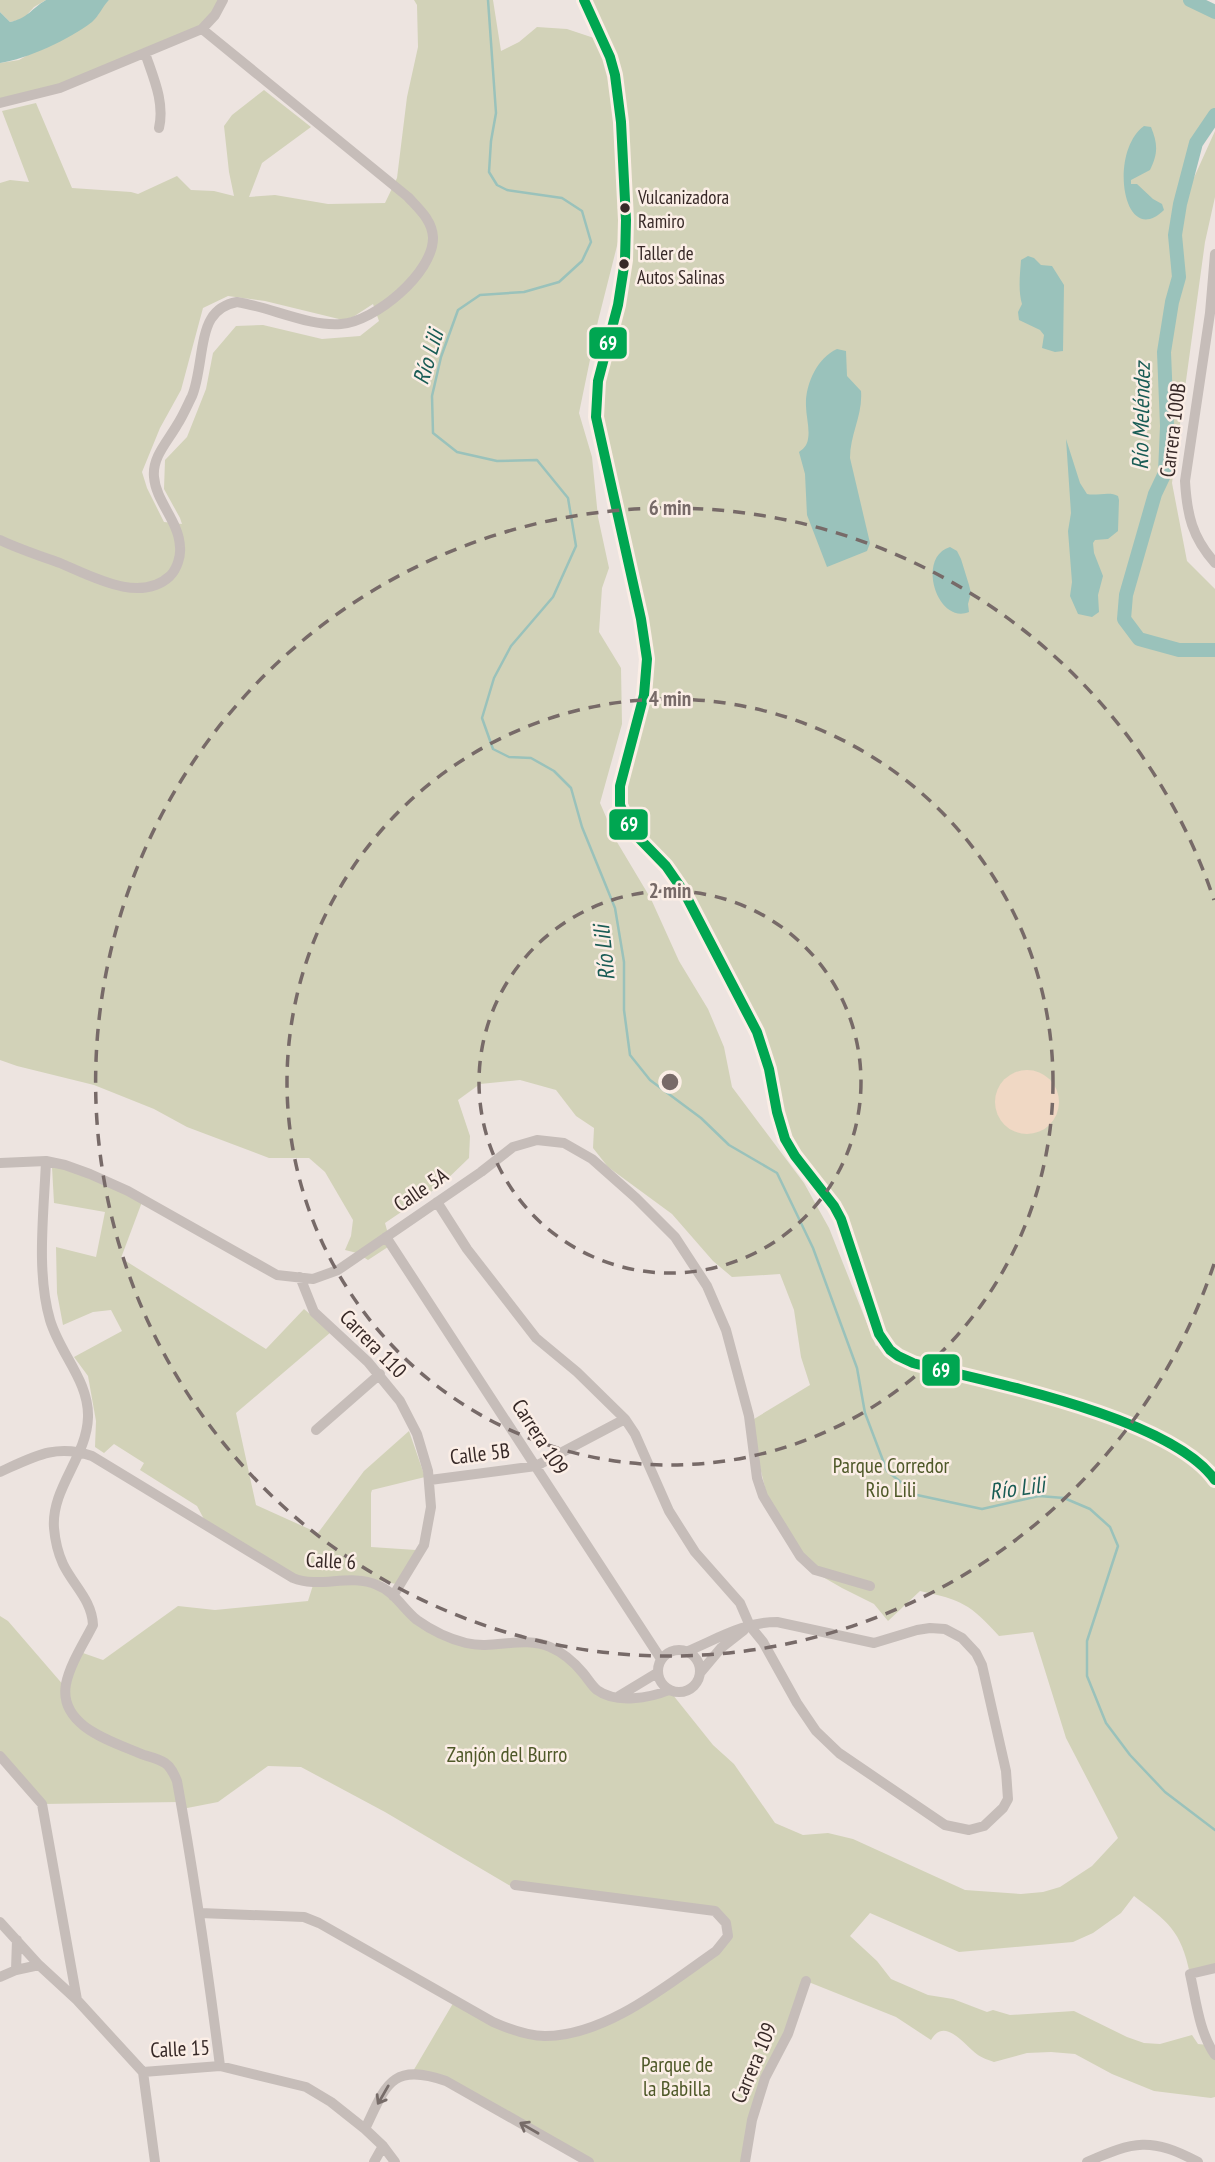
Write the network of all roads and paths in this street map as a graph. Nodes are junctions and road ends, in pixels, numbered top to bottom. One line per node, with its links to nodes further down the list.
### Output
1 (222, 0): 3 (street)
2 (584, 0): 22 (street)
3 (202, 29): 4 (street); 8 (street)
4 (145, 53): 5 (street); 6 (street)
5 (0, 103)
6 (159, 128)
7 (1215, 254): 9 (street, Carrera 100B)
8 (0, 540)
9 (1215, 563)
10 (46, 1161): 11 (street); 14 (street); 18 (street)
11 (0, 1163)
12 (437, 1202): 13 (street, Calle 5A); 16 (street); 23 (street, Calle 5A)
13 (386, 1237): 14 (street, Calle 5A); 19 (street, Carrera 109)
14 (300, 1277): 15 (street, Carrera 110)
15 (380, 1374): 17 (street); 21 (street, Carrera 110)
16 (625, 1419): 19 (street); 25 (street)
17 (316, 1430)
18 (81, 1452): 20 (street, Calle 6); 24 (street, Calle 6); 34 (street)
19 (536, 1466): 21 (street, Calle 5B); 27 (street, Carrera 109)
20 (0, 1472)
21 (430, 1480): 24 (street, Carrera 110)
22 (1215, 1480)
23 (870, 1586)
24 (393, 1596): 31 (street, Calle 6)
25 (750, 1626): 25 (street); 26 (street); 29 (street)
26 (688, 1651): 27 (street); 29 (street)
27 (660, 1659): 28 (street)
28 (657, 1673): 30 (street); 31 (street)
29 (700, 1673): 30 (street)
30 (669, 1690): 31 (street, Calle 6)
31 (619, 1697)
32 (0, 1756): 42 (street)
33 (516, 1885): 34 (street)
34 (200, 1913): 44 (street)
35 (0, 1922): 36 (street, Calle 15)
36 (17, 1940): 37 (street, Calle 15); 39 (street)
37 (39, 1965): 39 (street); 42 (street, Calle 15)
38 (1215, 1968): 43 (street)
39 (16, 1970): 40 (street)
40 (0, 1977)
41 (806, 1981): 52 (street, Carrera 109)
42 (77, 2000): 45 (street, Calle 15)
43 (1215, 2055)
44 (220, 2066): 45 (street, Calle 15); 46 (street, Calle 15)
45 (143, 2072): 48 (street)
46 (365, 2129): 47 (street, Calle 15); 51 (street, one-way to 46)
47 (383, 2147): 49 (street); 50 (street, Calle 15)
48 (155, 2162)
49 (374, 2162)
50 (395, 2162)
51 (589, 2162)
52 (745, 2162)
53 (1087, 2162): 54 (street)
54 (1198, 2162)

